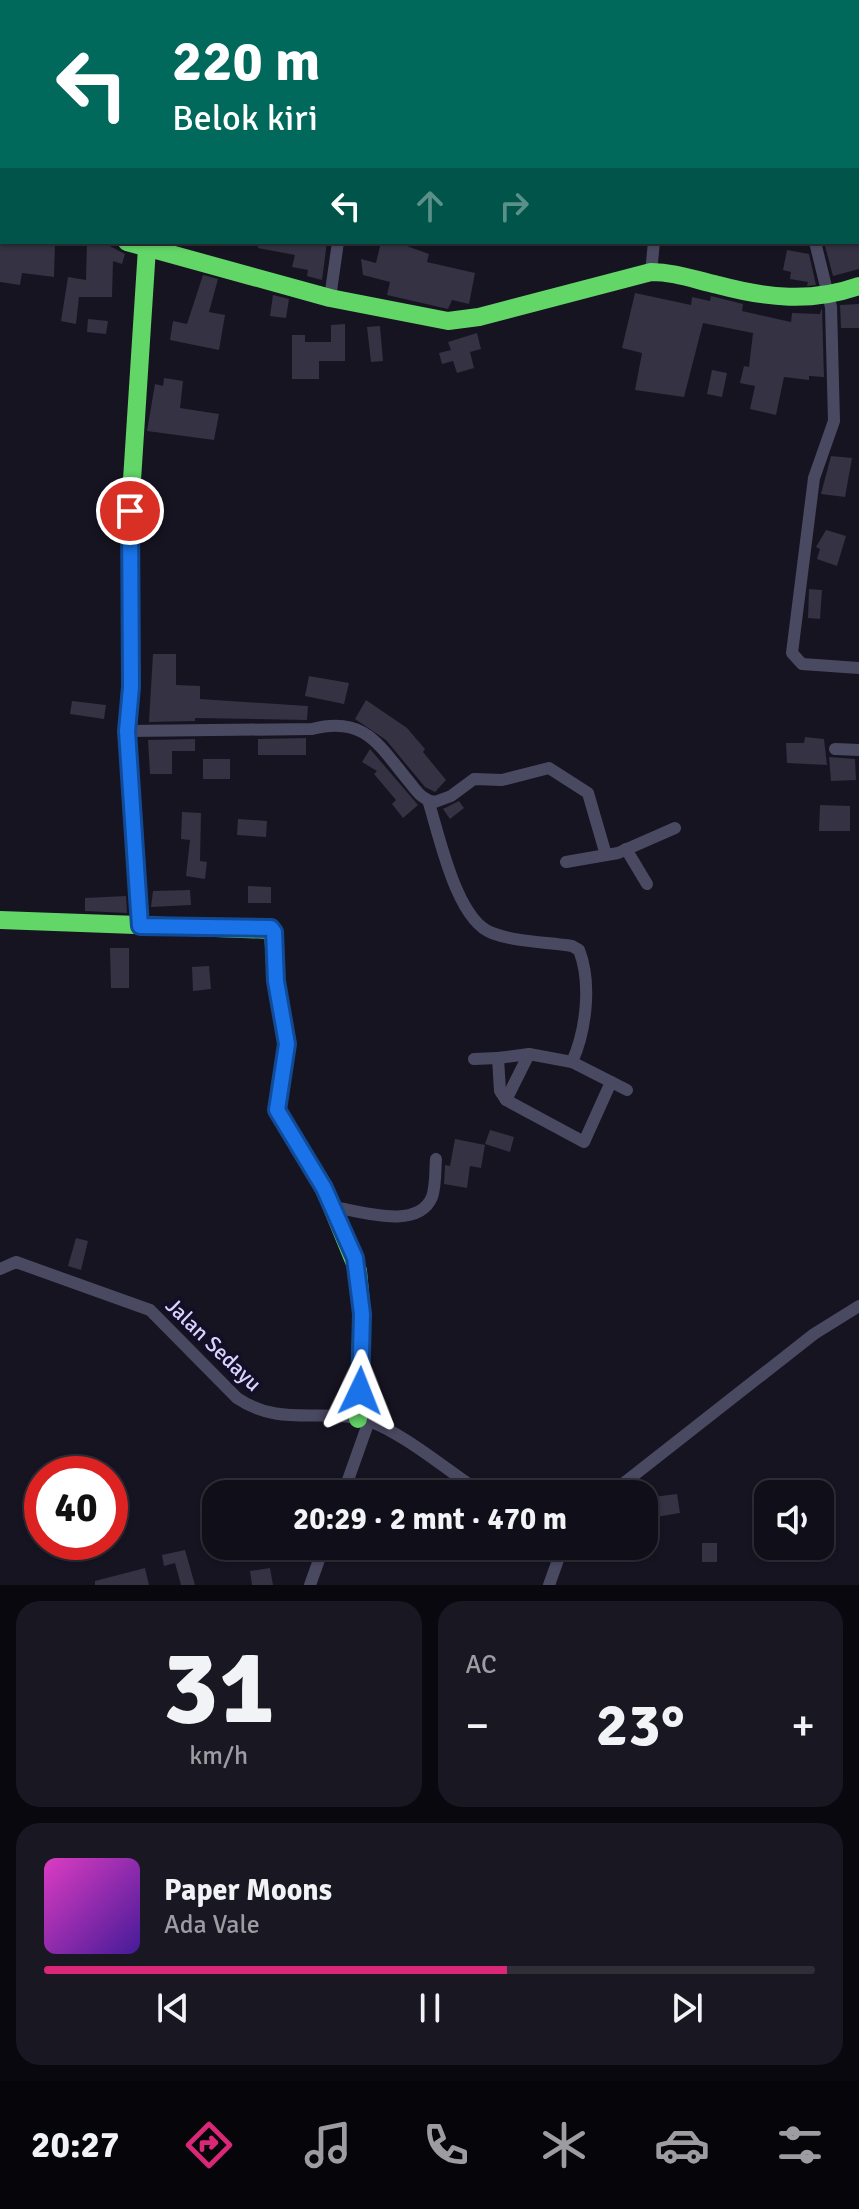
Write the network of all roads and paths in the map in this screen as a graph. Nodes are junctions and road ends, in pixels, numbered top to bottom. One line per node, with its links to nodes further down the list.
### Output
1 (134, 244): 5 (street)
2 (338, 244): 9 (street)
3 (654, 244): 6 (street)
4 (816, 244): 8 (street)
5 (147, 248): 9 (street); 11 (street)
6 (651, 272): 8 (street); 9 (street)
7 (859, 286): 8 (street)
8 (829, 295): 10 (street)
9 (330, 298)
10 (859, 668)
11 (127, 731): 14 (street); 21 (street)
12 (835, 749): 13 (street)
13 (859, 750)
14 (428, 800): 17 (street); 25 (street)
15 (675, 828): 16 (street)
16 (626, 849): 17 (street); 19 (street)
17 (606, 855): 18 (street)
18 (566, 862)
19 (647, 884)
20 (0, 920): 21 (street)
21 (140, 926): 30 (street)
22 (529, 1054): 23 (street); 25 (street); 28 (street)
23 (498, 1058): 24 (street); 28 (street)
24 (474, 1059)
25 (572, 1062): 26 (street)
26 (611, 1082): 27 (street); 28 (street)
27 (627, 1090)
28 (506, 1100)
29 (436, 1159): 30 (street)
30 (333, 1207): 33 (street)
31 (0, 1269): 33 (street, Jalan Sedayu)
32 (859, 1306): 36 (street)
33 (364, 1420): 34 (street); 35 (street)
34 (347, 1480)
35 (460, 1480)
36 (628, 1480)
37 (319, 1560): 39 (street)
38 (558, 1560): 40 (street)
39 (310, 1585)
40 (549, 1585)

